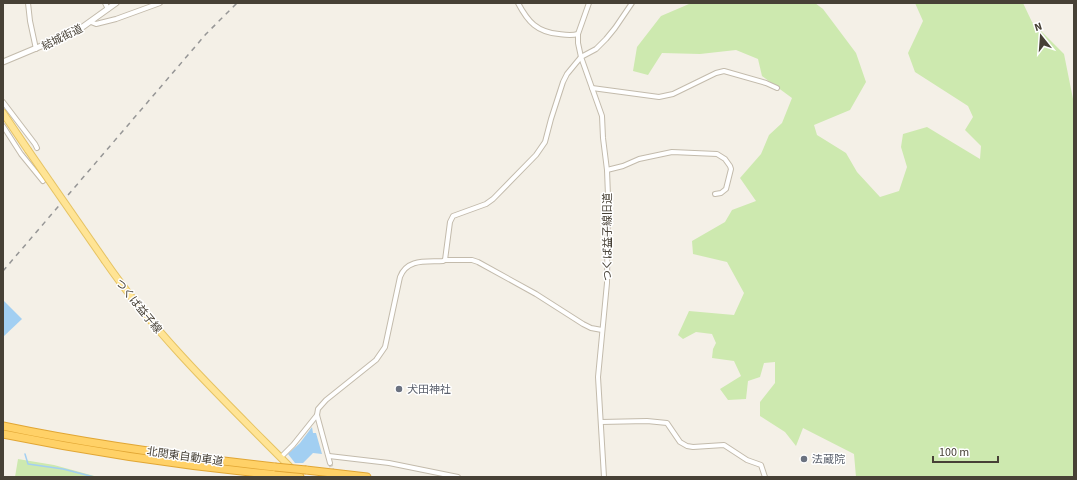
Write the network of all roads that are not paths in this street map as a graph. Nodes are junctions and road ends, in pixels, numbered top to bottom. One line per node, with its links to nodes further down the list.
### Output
1 (28, 3): 11 (street)
2 (105, 3): 8 (street)
3 (116, 3): 8 (street, 結城街道)
4 (160, 3): 9 (street)
5 (518, 3): 10 (street)
6 (589, 3): 10 (street, つくば益子線旧道)
7 (632, 3): 12 (street)
8 (108, 9): 9 (street, 結城街道)
9 (91, 22): 11 (street, 結城街道)
10 (578, 34): 12 (street, つくば益子線旧道)
11 (36, 49): 13 (street, 結城街道)
12 (581, 58): 14 (street, つくば益子線旧道); 23 (street)
13 (3, 62)
14 (592, 88): 15 (street); 20 (street, つくば益子線旧道)
15 (777, 88)
16 (3, 102): 19 (street)
17 (3, 113): 30 (main road, つくば益子線, bridge)
18 (3, 126): 21 (street)
19 (37, 148)
20 (607, 170): 22 (street); 24 (street, つくば益子線旧道)
21 (43, 181)
22 (715, 194)
23 (445, 260): 24 (street); 25 (street)
24 (602, 330): 26 (street, つくば益子線旧道)
25 (317, 415): 29 (street); 30 (street)
26 (601, 422): 35 (street, つくば益子線旧道); 36 (street)
27 (3, 426): 33 (highway, 北関東自動車道, bridge)
28 (3, 434): 32 (highway, 北関東自動車道)
29 (328, 456): 31 (street); 34 (street)
30 (280, 457): 32 (main road, つくば益子線)
31 (330, 463)
32 (300, 477)
33 (367, 477)
34 (458, 477)
35 (604, 477)
36 (765, 477)

